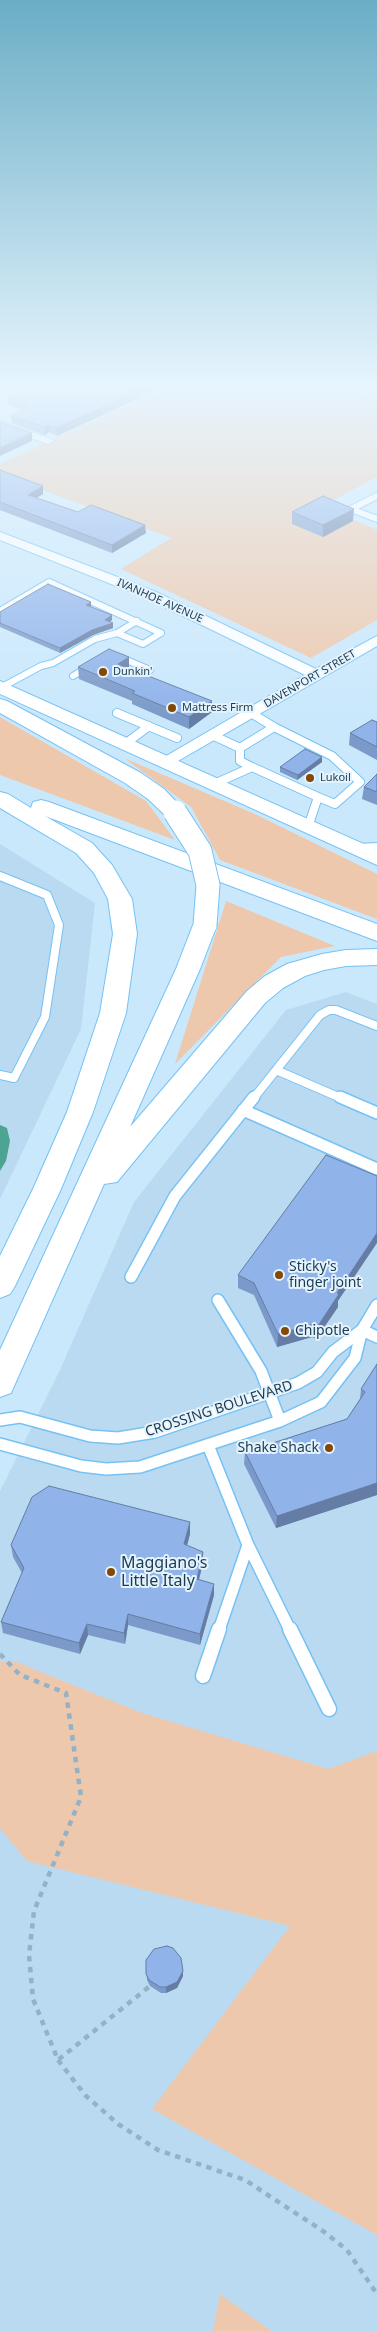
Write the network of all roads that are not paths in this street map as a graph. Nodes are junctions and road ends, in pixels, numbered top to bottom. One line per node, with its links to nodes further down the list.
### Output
1 (373, 498): 2 (lane)
2 (377, 519)
3 (0, 536): 11 (street, IVANHOE AVENUE)
4 (0, 611): 5 (lane)
5 (137, 621): 6 (lane); 6 (lane)
6 (117, 633): 13 (lane)
7 (377, 640): 11 (street, DAVENPORT STREET)
8 (109, 655): 10 (lane)
9 (96, 662): 12 (lane)
10 (150, 670)
11 (316, 675): 15 (street, DAVENPORT STREET)
12 (73, 676)
13 (1, 693): 20 (highway); 41 (highway, bridge)
14 (117, 713): 16 (lane)
15 (251, 713): 17 (lane); 18 (street, DAVENPORT STREET)
16 (149, 726): 19 (lane); 20 (lane)
17 (274, 727): 21 (lane); 26 (lane)
18 (212, 735): 21 (lane); 22 (street, DAVENPORT STREET)
19 (177, 738)
20 (125, 744): 22 (highway)
21 (240, 748): 23 (lane)
22 (166, 762): 24 (highway)
23 (252, 767): 24 (lane); 26 (lane)
24 (214, 784): 28 (highway)
25 (0, 792): 33 (highway)
26 (318, 796): 28 (lane)
27 (0, 799): 43 (highway)
28 (308, 827): 30 (highway)
29 (377, 847): 30 (lane)
30 (356, 848): 31 (highway)
31 (377, 858)
32 (0, 876): 37 (lane)
33 (377, 933)
34 (377, 957): 41 (highway)
35 (377, 1026): 36 (lane)
36 (276, 1070): 38 (lane); 39 (lane)
37 (0, 1075)
38 (243, 1110): 40 (lane); 42 (lane)
39 (377, 1113)
40 (377, 1169)
41 (80, 1210): 48 (highway)
42 (131, 1277)
43 (0, 1286)
44 (218, 1300): 49 (lane)
45 (377, 1305): 46 (lane)
46 (362, 1330): 47 (lane); 49 (lane, CROSSING BOULEVARD); 51 (lane, CROSSING BOULEVARD)
47 (377, 1337)
48 (0, 1384)
49 (269, 1394): 50 (lane, CROSSING BOULEVARD); 51 (lane)
50 (0, 1420)
51 (280, 1421): 53 (lane, CROSSING BOULEVARD)
52 (0, 1444): 53 (lane, CROSSING BOULEVARD)
53 (208, 1445): 54 (lane)
54 (248, 1545): 55 (lane); 56 (lane)
55 (203, 1676)
56 (329, 1708)

